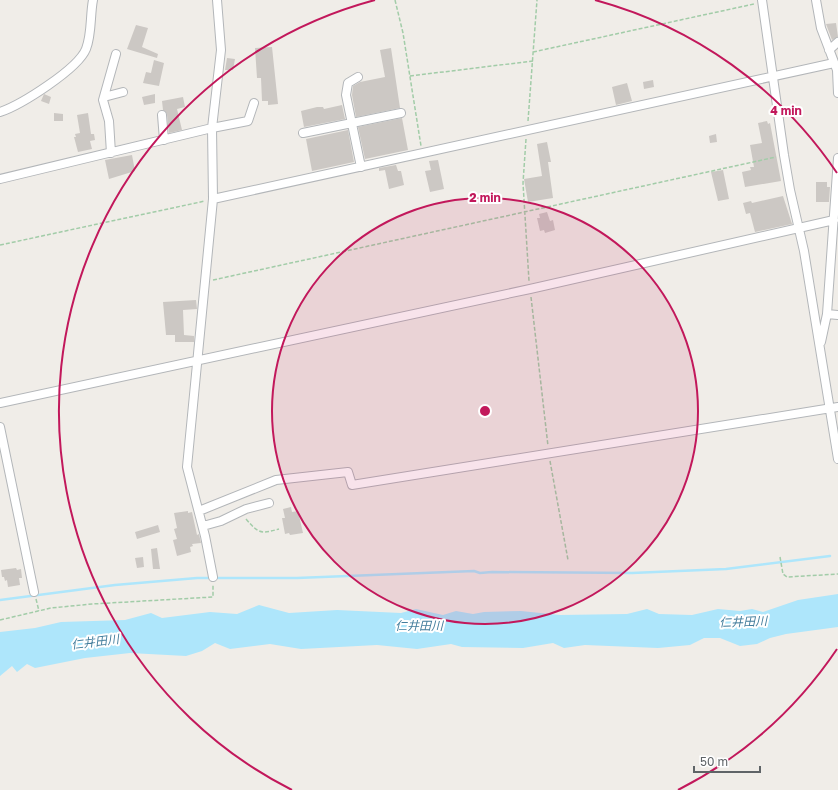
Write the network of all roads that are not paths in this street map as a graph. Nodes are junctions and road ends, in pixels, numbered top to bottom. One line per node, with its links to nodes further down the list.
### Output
1 (93, 0): 15 (street)
2 (217, 0): 19 (street)
3 (816, 0): 6 (street)
4 (763, 1): 9 (street)
5 (838, 42): 6 (street)
6 (829, 50): 8 (street)
7 (116, 54): 13 (street)
8 (834, 63): 9 (street); 12 (street)
9 (774, 77): 24 (street); 28 (street)
10 (358, 78): 18 (street)
11 (123, 92): 13 (street)
12 (838, 94)
13 (104, 97): 22 (street)
14 (254, 103): 19 (street)
15 (0, 112)
16 (401, 113): 18 (street)
17 (162, 115): 21 (street)
18 (351, 123): 20 (street); 24 (street)
19 (212, 128): 21 (street); 26 (street)
20 (303, 134)
21 (164, 140): 22 (street)
22 (111, 153): 25 (street)
23 (838, 158): 27 (street)
24 (360, 167): 26 (street)
25 (0, 179)
26 (213, 199): 32 (street)
27 (835, 225): 28 (street); 29 (street)
28 (800, 228): 31 (street); 32 (street)
29 (827, 314): 30 (street); 31 (street)
30 (838, 315)
31 (820, 347): 34 (street)
32 (197, 361): 33 (street); 38 (street)
33 (0, 403)
34 (834, 408): 36 (street); 38 (street)
35 (0, 427): 41 (street)
36 (838, 458)
37 (269, 503): 39 (street)
38 (198, 511): 39 (street)
39 (203, 526): 40 (street)
40 (213, 580)
41 (34, 592)

